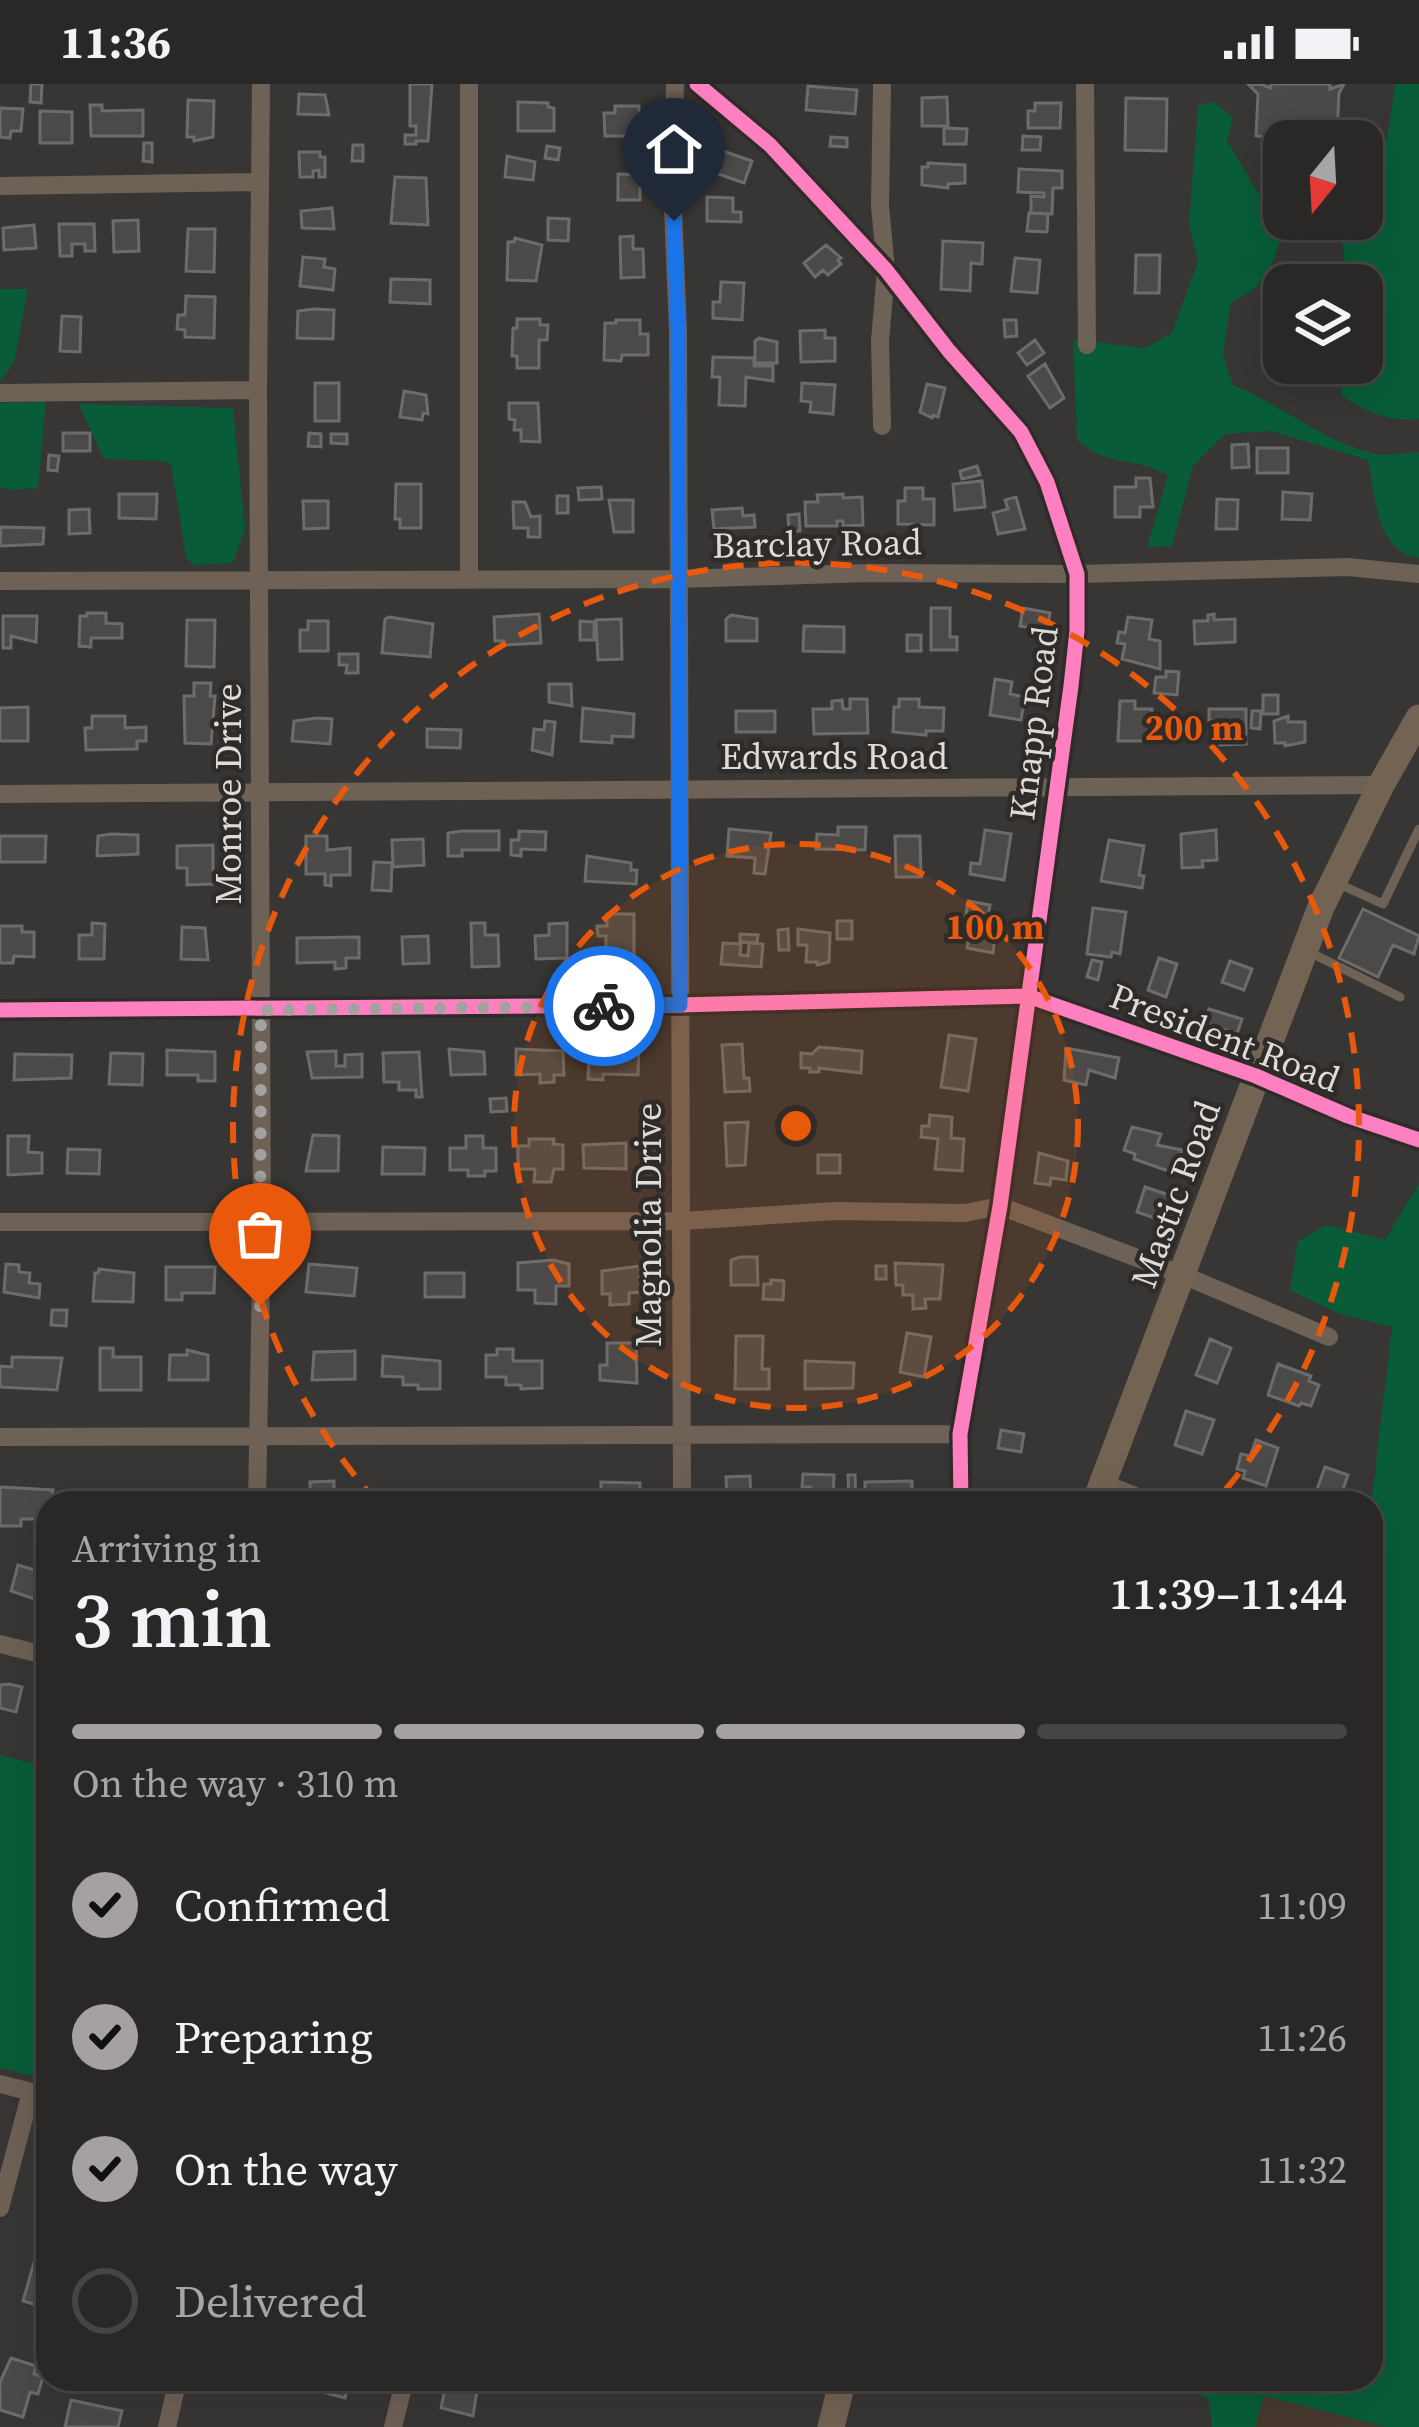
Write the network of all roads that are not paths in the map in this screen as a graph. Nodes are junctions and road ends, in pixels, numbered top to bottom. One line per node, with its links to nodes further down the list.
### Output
1 (261, 84): 7 (street, Monroe Drive)
2 (469, 84): 16 (street)
3 (675, 84): 17 (street, Magnolia Drive)
4 (697, 84): 9 (street, Knapp Road)
5 (882, 84): 9 (street)
6 (1085, 84): 10 (street)
7 (260, 182): 8 (street); 11 (street, Monroe Drive)
8 (0, 186)
9 (886, 270): 13 (street); 14 (street, Knapp Road)
10 (1087, 345)
11 (258, 389): 12 (street); 19 (street, Monroe Drive)
12 (0, 392)
13 (881, 426)
14 (1077, 574): 15 (street, Barclay Road); 17 (street, Barclay Road); 22 (street, Knapp Road)
15 (1419, 574)
16 (469, 578): 17 (street, Barclay Road); 19 (street, Barclay Road)
17 (679, 579): 23 (street, Magnolia Drive)
18 (0, 581): 19 (street, Barclay Road)
19 (261, 581): 24 (street, Monroe Drive)
20 (1416, 729): 21 (main road, Mastic Road)
21 (1381, 785): 22 (street, Edwards Road); 27 (main road, Mastic Road)
22 (1055, 788): 23 (street, Edwards Road); 29 (street, Knapp Road)
23 (679, 790): 24 (street, Edwards Road); 31 (street, Magnolia Drive)
24 (262, 792): 25 (street, Edwards Road); 33 (street, Monroe Drive)
25 (0, 794)
26 (1419, 829): 27 (lane)
27 (1334, 882): 28 (main road, Mastic Road)
28 (1305, 950): 30 (lane); 34 (main road, Mastic Road)
29 (1028, 996): 31 (street, President Road); 34 (street, President Road); 36 (street, Knapp Road)
30 (1400, 997)
31 (680, 1005): 33 (street, President Road); 38 (street, Magnolia Drive)
32 (0, 1010): 33 (street, President Road)
33 (261, 1010): 37 (street, Monroe Drive)
34 (1256, 1076): 35 (street, President Road); 40 (main road, Mastic Road)
35 (1419, 1140)
36 (1000, 1206): 38 (street); 40 (street); 43 (street, Knapp Road)
37 (262, 1220): 38 (street); 39 (street); 44 (street, Monroe Drive)
38 (683, 1221): 42 (street, Magnolia Drive)
39 (0, 1222)
40 (1185, 1276): 41 (street); 49 (main road, Mastic Road)
41 (1329, 1337)
42 (680, 1434): 43 (street); 44 (street); 47 (street, Magnolia Drive)
43 (960, 1434): 48 (street, Knapp Road)
44 (257, 1436): 45 (street); 46 (street, Monroe Drive)
45 (0, 1437)
46 (257, 1491)
47 (682, 1491)
48 (961, 1491)
49 (1101, 1491)
50 (0, 1644): 51 (street)
51 (36, 1653)
52 (0, 2084): 53 (street)
53 (36, 2093)
54 (36, 2103): 55 (street)
55 (0, 2208)
56 (175, 2391): 59 (street)
57 (402, 2391): 60 (street)
58 (840, 2391): 61 (main road)
59 (167, 2427)
60 (393, 2427)
61 (831, 2427)

